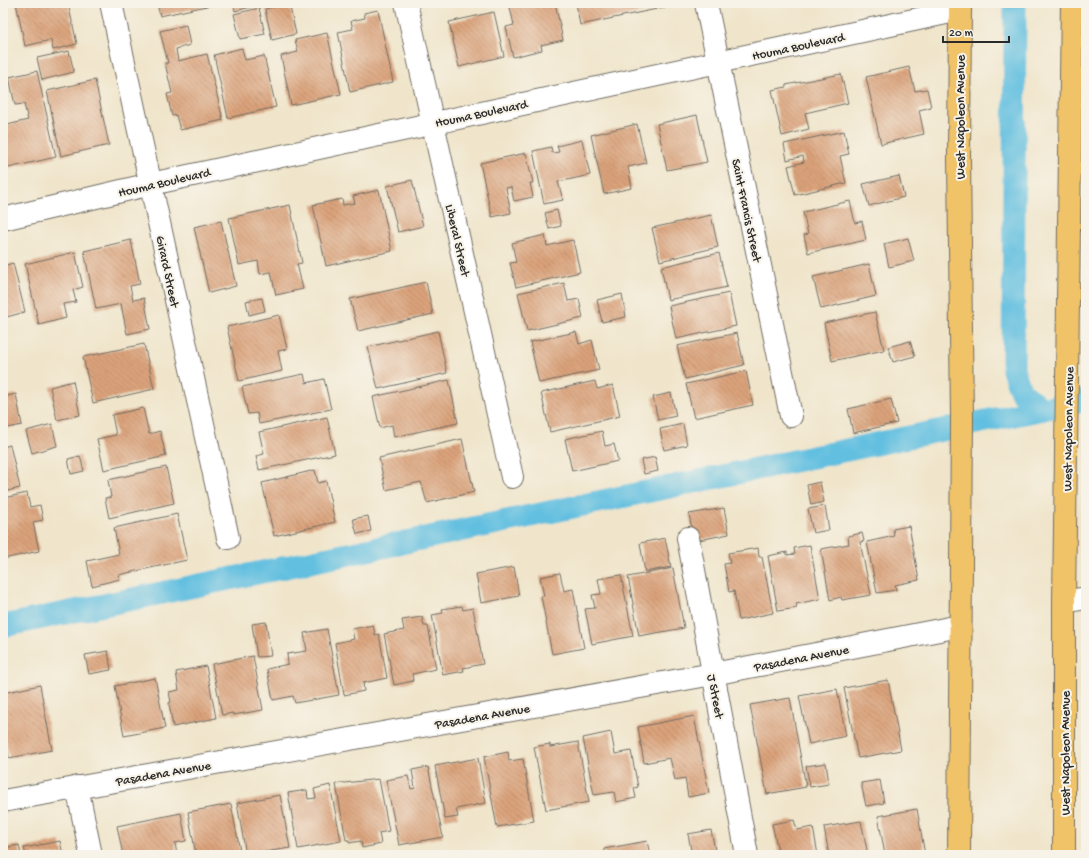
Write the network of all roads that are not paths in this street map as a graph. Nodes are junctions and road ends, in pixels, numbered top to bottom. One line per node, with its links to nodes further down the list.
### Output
1 (111, 3): 8 (street, Girard Street)
2 (406, 3): 7 (street, Liberal Street)
3 (706, 3): 6 (street, Saint Francis Street)
4 (1072, 3): 15 (main road, West Napoleon Avenue)
5 (960, 7): 6 (street, Houma Boulevard); 16 (main road, West Napoleon Avenue)
6 (718, 62): 7 (street, Houma Boulevard); 10 (street, Saint Francis Street)
7 (432, 123): 8 (street, Houma Boulevard); 11 (street, Liberal Street)
8 (151, 184): 9 (street, Houma Boulevard); 12 (street, Girard Street)
9 (3, 219)
10 (791, 416)
11 (512, 477)
12 (228, 538)
13 (688, 538): 17 (street, J Street)
14 (1086, 598): 15 (street)
15 (1064, 602): 23 (main road, West Napoleon Avenue)
16 (960, 626): 17 (street, Pasadena Avenue); 22 (main road, West Napoleon Avenue)
17 (713, 674): 18 (street, Pasadena Avenue); 21 (street, J Street)
18 (78, 787): 19 (street, Pasadena Avenue); 20 (street)
19 (3, 801)
20 (91, 855)
21 (747, 855)
22 (959, 855)
23 (1064, 855)

